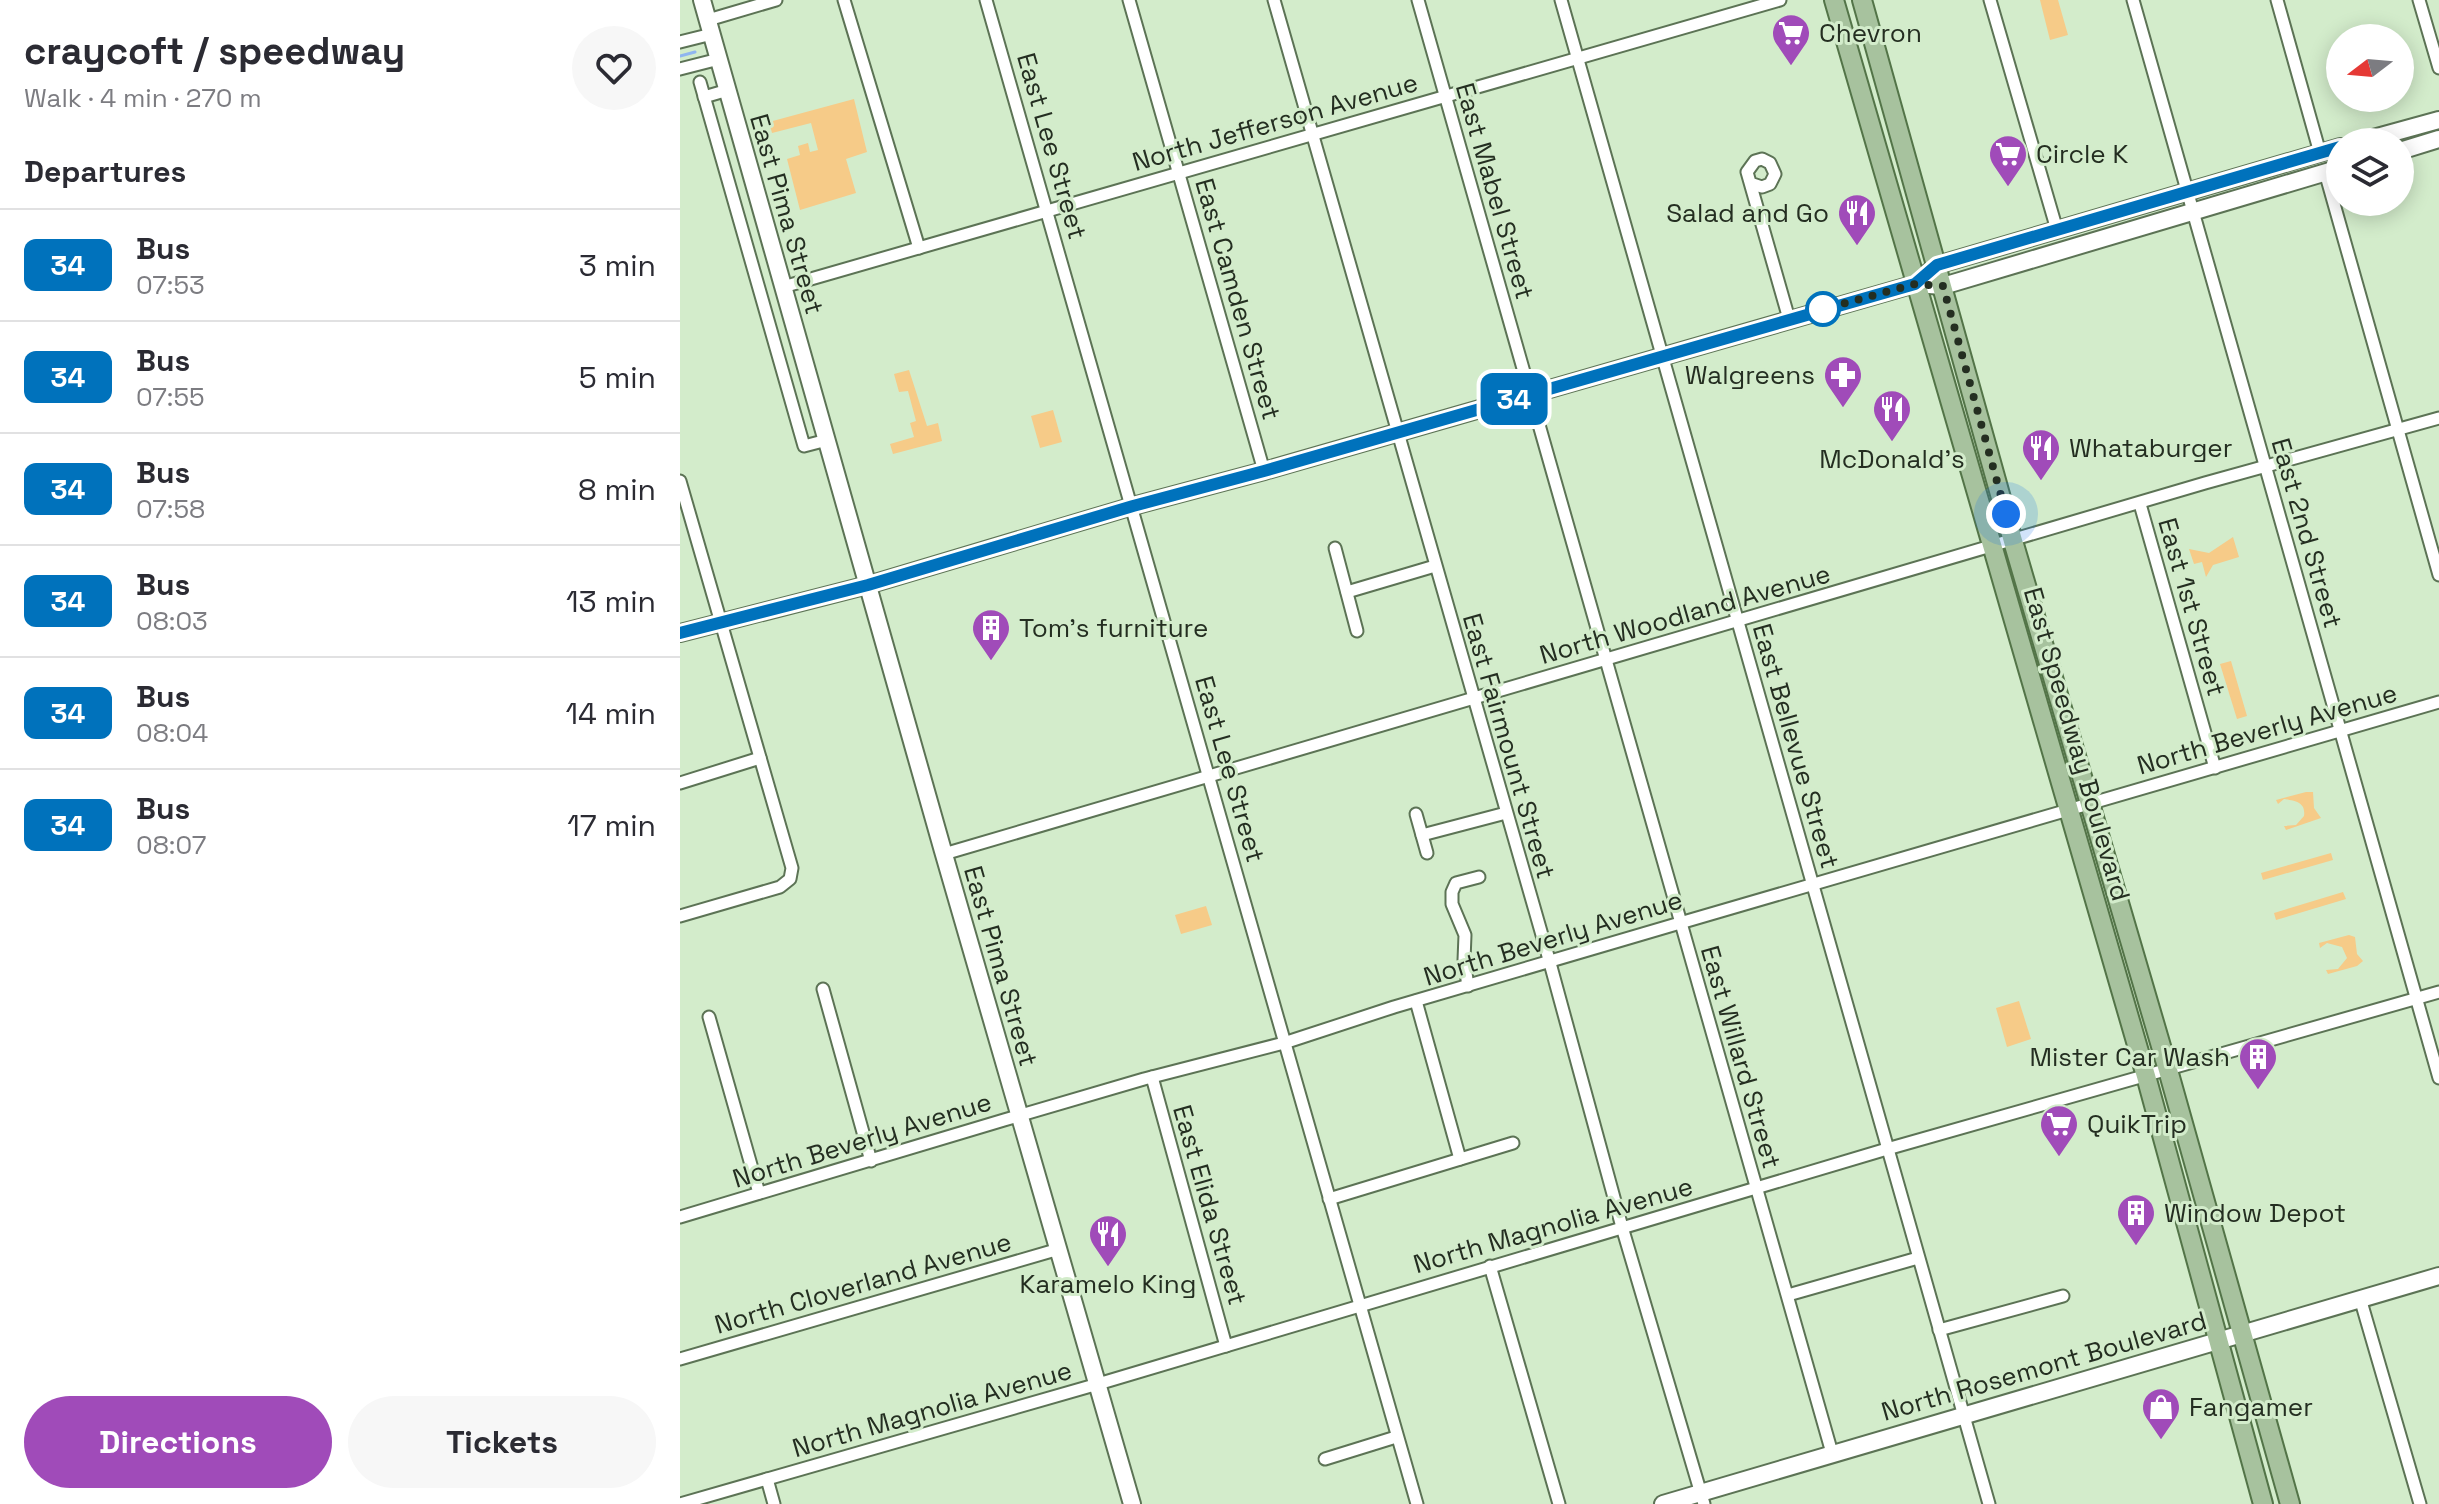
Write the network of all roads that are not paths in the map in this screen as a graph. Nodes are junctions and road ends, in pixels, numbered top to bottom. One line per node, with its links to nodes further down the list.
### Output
1 (702, 0): 16 (street, East Pima Street)
2 (776, 0): 16 (street)
3 (844, 0): 41 (street)
4 (986, 0): 37 (street, East Lee Street)
5 (1129, 0): 33 (street, East Camden Street)
6 (1274, 0): 28 (street, East Fairmount Street)
7 (1418, 0): 25 (street, East Mabel Street)
8 (1561, 0): 18 (street, East Bellevue Street)
9 (1780, 0): 18 (street, North Jefferson Avenue)
10 (1834, 0): 43 (main road, East Speedway Boulevard)
11 (1862, 0): 42 (main road, East Speedway Boulevard)
12 (1990, 0): 40 (street)
13 (2133, 0): 36 (street, East 2nd Street)
14 (2277, 0): 32 (street)
15 (2419, 0): 20 (street)
16 (710, 27): 17 (street); 19 (street, East Pima Street)
17 (680, 42)
18 (1577, 58): 25 (street, North Jefferson Avenue); 47 (street, East Bellevue Street)
19 (719, 59): 21 (street); 23 (street, East Pima Street)
20 (2439, 68)
21 (680, 69)
22 (700, 82): 24 (street, East Pima Street)
23 (728, 90): 24 (street); 45 (street, East Pima Street)
24 (704, 97): 52 (street, East Pima Street)
25 (1446, 97): 28 (street, North Jefferson Avenue); 48 (street, East Mabel Street)
26 (2439, 120): 27 (street)
27 (2410, 128)
28 (1312, 134): 33 (street, North Jefferson Avenue); 51 (street, East Fairmount Street)
29 (2439, 139): 30 (street)
30 (2414, 147)
31 (2326, 151): 32 (street)
32 (2320, 153): 36 (street)
33 (1179, 172): 37 (street, North Jefferson Avenue); 54 (street, East Camden Street)
34 (2326, 172): 38 (street)
35 (1753, 184): 46 (street)
36 (2188, 191): 38 (street, East 2nd Street); 40 (street)
37 (1047, 210): 41 (street, North Jefferson Avenue); 57 (street, East Lee Street)
38 (2193, 210): 44 (street); 53 (street, East 2nd Street)
39 (2344, 216): 50 (street)
40 (2057, 230): 42 (street)
41 (919, 248): 45 (street, North Jefferson Avenue)
42 (1937, 265): 43 (street); 44 (main road, East Speedway Boulevard)
43 (1915, 284): 44 (street); 46 (street); 60 (main road, East Speedway Boulevard)
44 (1943, 286): 59 (main road, East Speedway Boulevard)
45 (783, 287): 52 (street, East Pima Street)
46 (1789, 319): 47 (street)
47 (1662, 356): 48 (street); 67 (street, East Bellevue Street)
48 (1530, 395): 51 (street); 70 (street, East Willard Street)
49 (2439, 418): 50 (street, North Woodland Avenue)
50 (2398, 430): 53 (street, North Woodland Avenue); 63 (street)
51 (1397, 432): 54 (street); 62 (street, East Fairmount Street)
52 (827, 440): 64 (street, East Pima Street)
53 (2264, 468): 56 (street, North Woodland Avenue); 73 (street, East 2nd Street)
54 (1264, 471): 57 (street)
55 (680, 481): 58 (street)
56 (2140, 504): 59 (street, North Woodland Avenue); 75 (street, East 1st Street)
57 (1133, 506): 64 (street); 76 (street, East Lee Street)
58 (685, 517): 66 (street)
59 (2013, 541): 60 (street, North Woodland Avenue); 78 (main road, East Speedway Boulevard)
60 (1992, 547): 67 (street, North Woodland Avenue); 79 (main road, East Speedway Boulevard)
61 (1335, 548): 65 (street)
62 (1435, 566): 65 (street); 71 (street, East Fairmount Street)
63 (2439, 575)
64 (868, 585): 66 (street); 84 (street, East Pima Street)
65 (1347, 592): 68 (street)
66 (722, 621): 69 (street); 74 (street)
67 (1738, 621): 70 (street, North Woodland Avenue); 86 (street, East Bellevue Street)
68 (1357, 631)
69 (680, 633)
70 (1605, 661): 71 (street, North Woodland Avenue); 88 (street, East Willard Street)
71 (1472, 697): 76 (street, North Woodland Avenue); 80 (street, East Fairmount Street)
72 (2439, 702): 73 (street, North Beverly Avenue)
73 (2341, 731): 75 (street, North Beverly Avenue); 93 (street, East 2nd Street)
74 (760, 758): 77 (street); 87 (street)
75 (2215, 768): 78 (street, North Beverly Avenue)
76 (1210, 777): 84 (street, North Woodland Avenue); 96 (street, East Lee Street)
77 (680, 783)
78 (2090, 804): 79 (street, North Beverly Avenue); 97 (main road, East Speedway Boulevard)
79 (2069, 810): 86 (street, North Beverly Avenue); 98 (main road, East Speedway Boulevard)
80 (1506, 813): 82 (street); 89 (street, East Fairmount Street)
81 (1416, 814): 82 (street)
82 (1422, 835): 83 (street)
83 (1427, 853)
84 (944, 854): 101 (street, East Pima Street)
85 (1479, 877): 90 (street)
86 (1813, 885): 88 (street, North Beverly Avenue); 103 (street, East Bellevue Street)
87 (680, 916)
88 (1680, 923): 89 (street, North Beverly Avenue); 106 (street, East Willard Street)
89 (1550, 963): 90 (street, North Beverly Avenue); 110 (street, East Fairmount Street)
90 (1468, 986): 94 (street, North Beverly Avenue)
91 (823, 989): 105 (street)
92 (2439, 992): 93 (street, North Magnolia Avenue)
93 (2416, 999): 97 (street, North Magnolia Avenue); 100 (street, East 2nd Street)
94 (1416, 1001): 96 (street, North Beverly Avenue); 104 (street)
95 (709, 1017): 107 (street)
96 (1284, 1043): 99 (street, North Beverly Avenue); 108 (street, East Lee Street)
97 (2168, 1070): 98 (street, North Magnolia Avenue); 120 (main road, East Speedway Boulevard)
98 (2146, 1076): 103 (street, North Magnolia Avenue); 121 (main road, East Speedway Boulevard)
99 (1152, 1077): 101 (street, North Beverly Avenue); 122 (street, East Elida Street)
100 (2439, 1078)
101 (1019, 1116): 105 (street, North Beverly Avenue); 111 (street, East Pima Street)
102 (1513, 1143): 104 (street)
103 (1887, 1149): 106 (street, North Magnolia Avenue); 112 (street, East Bellevue Street)
104 (1460, 1159): 108 (street)
105 (871, 1161): 107 (street, North Beverly Avenue)
106 (1755, 1189): 110 (street, North Magnolia Avenue); 115 (street, East Willard Street)
107 (759, 1193): 109 (street, North Beverly Avenue)
108 (1329, 1199): 118 (street, East Lee Street)
109 (680, 1217)
110 (1622, 1227): 113 (street, North Magnolia Avenue); 130 (street, East Fairmount Street)
111 (1059, 1249): 123 (street, North Cloverland Avenue); 124 (street, East Pima Street)
112 (1918, 1258): 115 (street); 119 (street, East Bellevue Street)
113 (1490, 1266): 118 (street, North Magnolia Avenue); 135 (street)
114 (2439, 1276): 117 (street, North Rosemont Boulevard)
115 (1788, 1295): 127 (street, East Willard Street)
116 (2063, 1296): 119 (street)
117 (2360, 1298): 120 (street, North Rosemont Boulevard); 140 (street)
118 (1358, 1305): 122 (street, North Magnolia Avenue); 126 (street, East Lee Street)
119 (1939, 1330): 125 (street, East Bellevue Street)
120 (2241, 1333): 121 (street, North Rosemont Boulevard); 139 (main road, East Speedway Boulevard)
121 (2217, 1340): 125 (street, North Rosemont Boulevard); 138 (main road, East Speedway Boulevard)
122 (1226, 1346): 124 (street, North Magnolia Avenue)
123 (680, 1359)
124 (1098, 1384): 129 (street, North Magnolia Avenue); 133 (street, East Pima Street)
125 (1964, 1414): 127 (street, North Rosemont Boulevard); 137 (street, East Bellevue Street)
126 (1396, 1437): 128 (street); 134 (street, East Lee Street)
127 (1832, 1453): 130 (street, North Rosemont Boulevard)
128 (1325, 1459)
129 (767, 1479): 131 (street, North Magnolia Avenue); 132 (street)
130 (1703, 1498): 136 (street, North Rosemont Boulevard)
131 (680, 1504)
132 (774, 1504)
133 (1132, 1504)
134 (1417, 1504)
135 (1559, 1504)
136 (1663, 1504)
137 (1989, 1504)
138 (2263, 1504)
139 (2290, 1504)
140 (2420, 1504)

